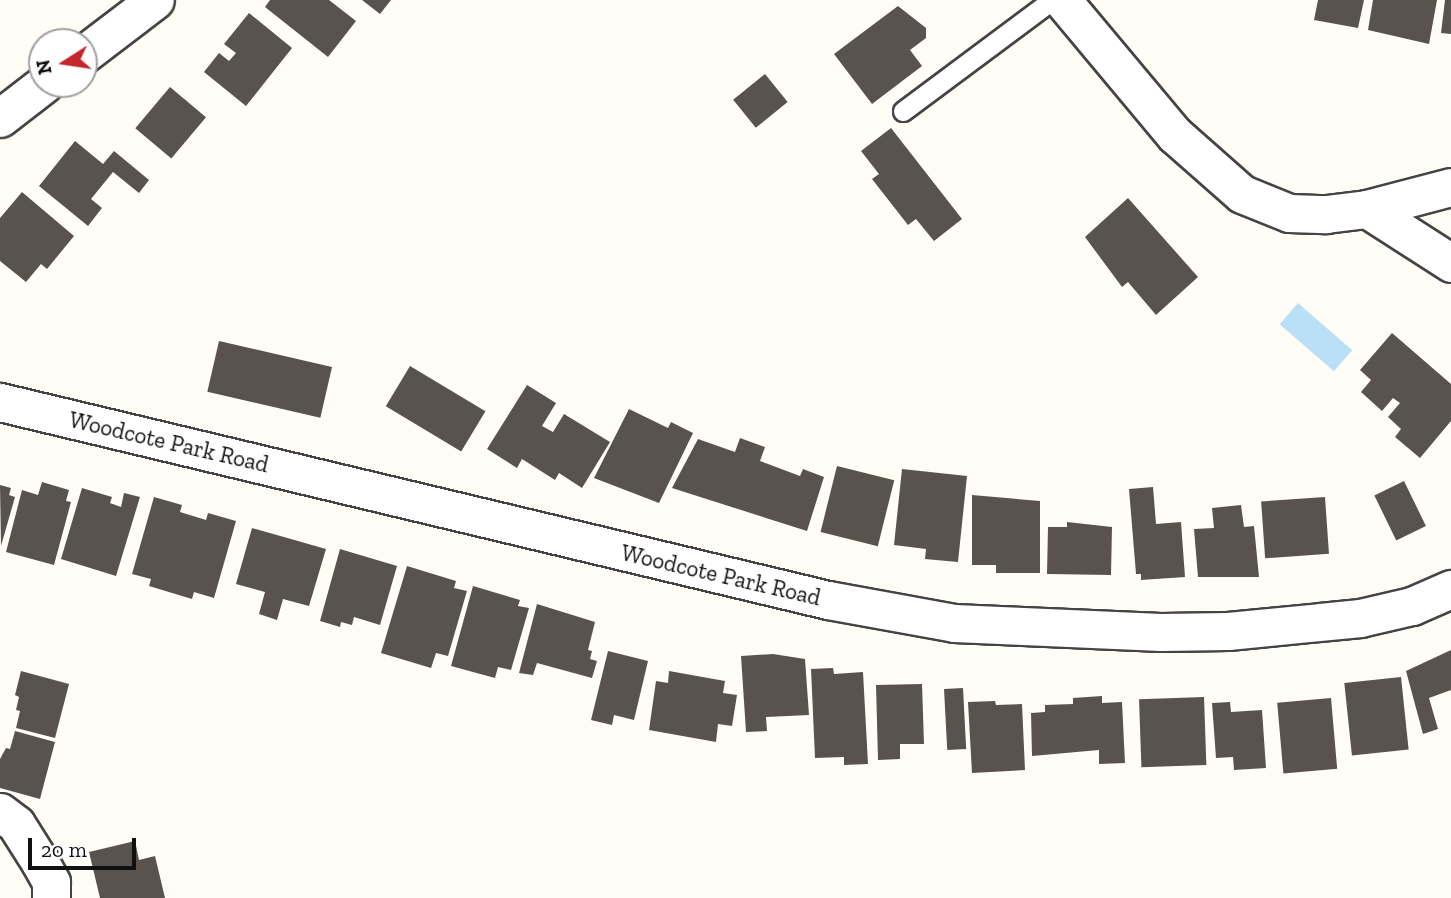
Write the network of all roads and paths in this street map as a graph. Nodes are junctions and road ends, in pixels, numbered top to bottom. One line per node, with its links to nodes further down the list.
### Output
1 (155, 0): 4 (street)
2 (1052, 0): 6 (lane)
3 (1062, 0): 9 (street)
4 (98, 43)
5 (28, 96): 7 (street)
6 (903, 111)
7 (0, 118)
8 (1451, 187): 9 (street)
9 (1367, 209): 10 (street)
10 (1451, 263)
11 (0, 402): 12 (street, Woodcote Park Road)
12 (1451, 589)
13 (0, 812): 14 (street)
14 (51, 898)

